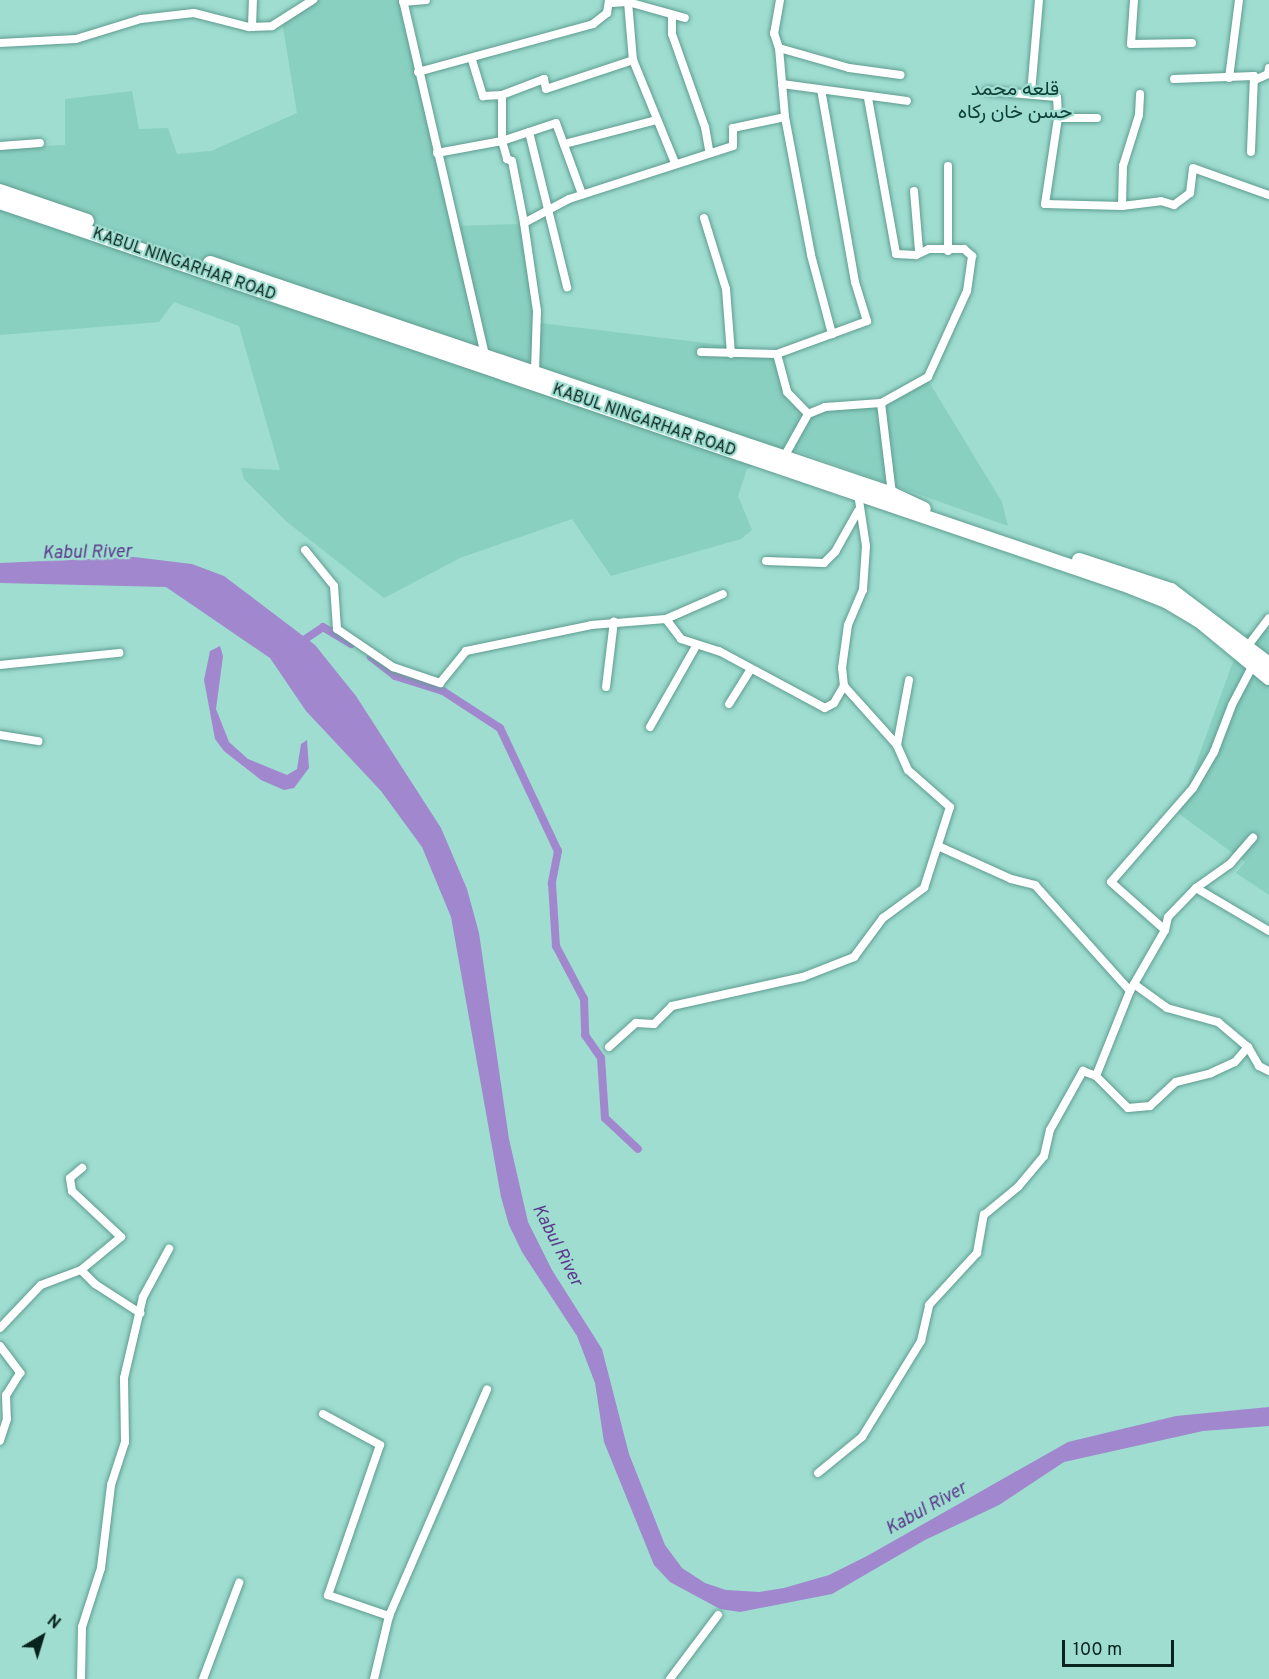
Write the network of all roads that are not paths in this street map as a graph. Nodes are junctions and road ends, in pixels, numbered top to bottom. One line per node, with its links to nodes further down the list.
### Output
1 (253, 0): 13 (street)
2 (313, 0): 13 (street)
3 (426, 0): 8 (street)
4 (780, 0): 16 (street)
5 (1039, 0): 28 (street)
6 (1134, 0): 15 (street)
7 (1239, 0): 22 (street)
8 (403, 1): 20 (street)
9 (610, 2): 10 (street); 17 (street)
10 (628, 2): 11 (street); 18 (street)
11 (672, 15): 12 (street); 42 (street)
12 (685, 18)
13 (252, 27): 14 (street)
14 (0, 43)
15 (1192, 43)
16 (779, 48): 21 (street); 25 (street)
17 (472, 60): 20 (street); 29 (street)
18 (633, 60): 29 (street); 36 (street)
19 (1269, 68): 24 (street)
20 (418, 72): 44 (street)
21 (901, 75)
22 (1229, 78): 23 (street); 24 (street)
23 (1174, 79)
24 (1257, 79): 43 (street)
25 (782, 84): 26 (street); 33 (street)
26 (821, 90): 31 (street); 59 (street)
27 (987, 91): 28 (street)
28 (1031, 93): 34 (street)
29 (502, 94): 38 (street)
30 (1140, 94): 52 (street)
31 (868, 98): 32 (street); 56 (street)
32 (907, 101)
33 (784, 117): 42 (street); 59 (street)
34 (1058, 118): 35 (street); 52 (street)
35 (1097, 118)
36 (656, 120): 40 (street); 45 (street)
37 (529, 132): 38 (street); 40 (street); 53 (street)
38 (502, 141): 44 (street); 55 (street)
39 (39, 143): 41 (street)
40 (564, 144): 49 (street)
41 (0, 146)
42 (709, 150): 45 (street)
43 (1251, 152)
44 (437, 153): 61 (street)
45 (675, 163): 49 (street)
46 (948, 166): 57 (street)
47 (0, 190): 61 (highway, KABUL NINGARHAR ROAD)
48 (914, 191): 56 (street)
49 (582, 194): 53 (street)
50 (1269, 195): 52 (street)
51 (0, 202): 68 (highway, KABUL NINGARHAR ROAD)
52 (1122, 206)
53 (549, 211): 55 (street); 58 (street)
54 (704, 218): 62 (street)
55 (524, 223): 64 (street)
56 (919, 250): 57 (street)
57 (948, 251): 65 (street)
58 (567, 287)
59 (832, 334): 63 (street)
60 (701, 352): 62 (street)
61 (485, 354): 64 (highway, KABUL NINGARHAR ROAD)
62 (731, 354): 63 (street)
63 (777, 354): 66 (street)
64 (535, 371): 67 (highway, KABUL NINGARHAR ROAD)
65 (881, 403): 66 (street); 69 (street)
66 (808, 414): 67 (street)
67 (784, 457): 69 (highway, KABUL NINGARHAR ROAD)
68 (858, 494): 70 (street); 78 (highway, KABUL NINGARHAR ROAD)
69 (892, 494): 78 (highway, KABUL NINGARHAR ROAD)
70 (858, 511): 72 (street); 85 (street)
71 (305, 550): 76 (street)
72 (766, 561)
73 (723, 594): 75 (street)
74 (1269, 618): 78 (street)
75 (666, 619): 76 (street); 77 (street)
76 (614, 621): 86 (street)
77 (696, 646): 82 (street); 88 (street)
78 (1244, 650): 80 (highway, KABUL NINGARHAR ROAD)
79 (119, 653): 81 (street)
80 (1265, 663): 83 (highway, KABUL NINGARHAR ROAD); 95 (street)
81 (0, 666)
82 (750, 670): 85 (street); 87 (street)
83 (1269, 678)
84 (909, 680): 91 (street)
85 (844, 686): 91 (street)
86 (606, 687)
87 (729, 704)
88 (650, 727)
89 (0, 735): 90 (street)
90 (39, 741)
91 (897, 745): 93 (street)
92 (1253, 838): 94 (street)
93 (938, 846): 97 (street); 98 (street)
94 (1196, 888): 95 (street); 96 (street)
95 (1165, 930): 97 (street)
96 (1269, 931)
97 (1132, 987): 99 (street); 101 (street)
98 (609, 1047)
99 (1248, 1047): 100 (street); 101 (street)
100 (1269, 1071)
101 (1096, 1076): 111 (street)
102 (82, 1168): 104 (street)
103 (169, 1249): 105 (street)
104 (81, 1270): 105 (street); 106 (street)
105 (140, 1313): 115 (street)
106 (0, 1328)
107 (0, 1346): 110 (street)
108 (487, 1389): 114 (street)
109 (323, 1414): 114 (street)
110 (0, 1441)
111 (818, 1473)
112 (239, 1583): 116 (street)
113 (718, 1615): 118 (street)
114 (389, 1616): 117 (street)
115 (81, 1679)
116 (203, 1679)
117 (374, 1679)
118 (670, 1679)

